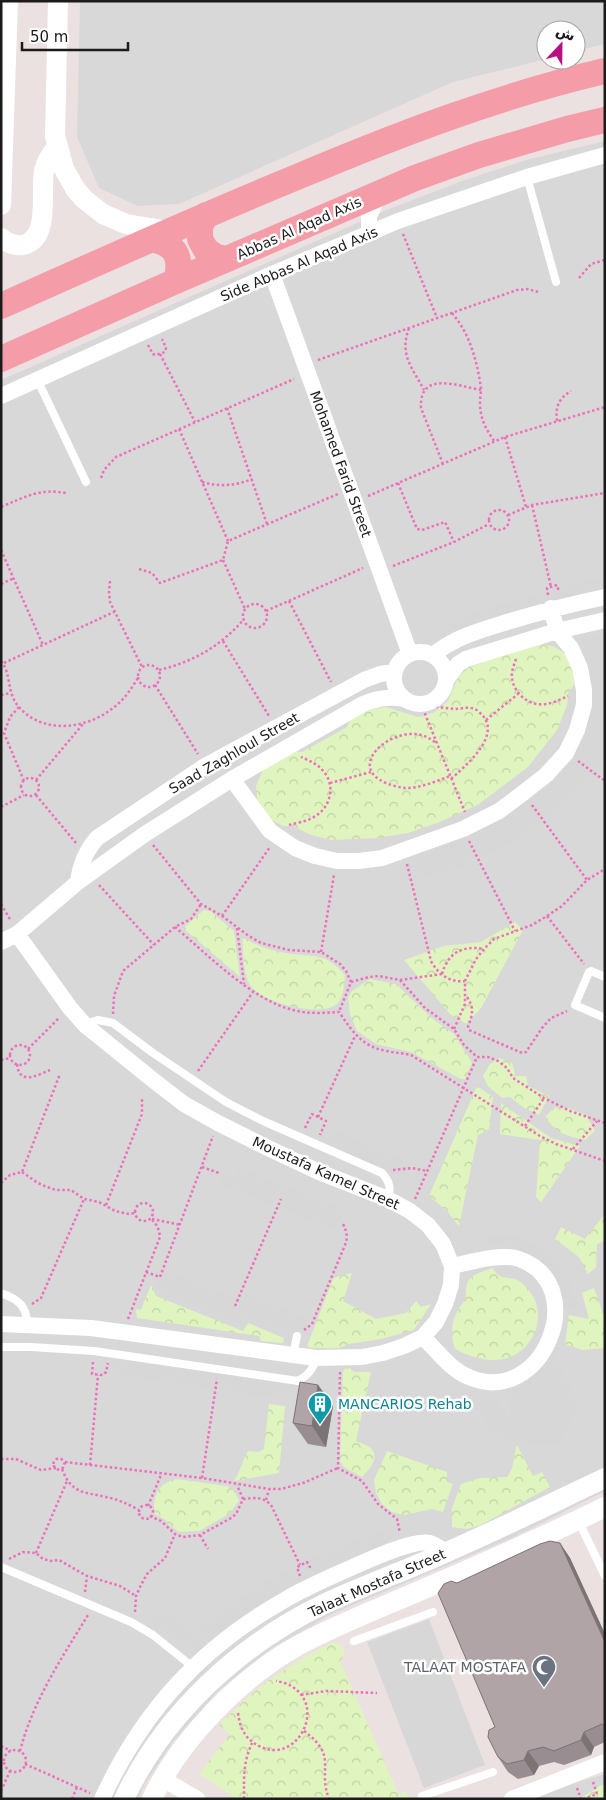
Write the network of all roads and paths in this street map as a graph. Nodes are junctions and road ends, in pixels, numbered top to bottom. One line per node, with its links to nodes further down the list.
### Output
1 (8, 1): 9 (street)
2 (58, 1): 5 (street)
3 (605, 71): 10 (main road)
4 (605, 120): 8 (main road, Abbas Al Aqad Axis)
5 (57, 148): 13 (street); 14 (street)
6 (605, 155): 7 (street, Side Abbas Al Aqad Axis)
7 (526, 177): 11 (street, Side Abbas Al Aqad Axis); 20 (lane)
8 (379, 193): 12 (street); 15 (main road, Abbas Al Aqad Axis)
9 (1, 205)
10 (206, 215): 13 (main road); 15 (main road)
11 (398, 222): 12 (street, Side Abbas Al Aqad Axis); 24 (path)
12 (369, 233): 17 (street, Side Abbas Al Aqad Axis)
13 (161, 235): 19 (main road); 22 (main road)
14 (1, 238)
15 (228, 259): 19 (main road, Abbas Al Aqad Axis)
16 (605, 260): 18 (path)
17 (272, 274): 28 (street, Mohamed Farid Street); 29 (street, Side Abbas Al Aqad Axis)
18 (579, 278)
19 (176, 280): 27 (main road, Abbas Al Aqad Axis)
20 (556, 282)
21 (538, 292): 23 (path)
22 (1, 306)
23 (452, 313): 24 (path); 31 (path)
24 (437, 318): 25 (path)
25 (409, 328): 28 (path); 30 (path)
26 (160, 354): 37 (path)
27 (1, 359)
28 (306, 369): 35 (path); 49 (street, Mohamed Farid Street)
29 (37, 379): 33 (street, Side Abbas Al Aqad Axis); 44 (lane)
30 (424, 390): 31 (path); 41 (path)
31 (481, 390): 40 (path)
32 (571, 390): 36 (path)
33 (1, 396)
34 (605, 407): 36 (path)
35 (227, 408): 37 (path); 43 (path)
36 (557, 421): 39 (path)
37 (195, 422): 38 (path)
38 (179, 429): 42 (path); 45 (path)
39 (505, 438): 40 (path); 52 (path)
40 (495, 442): 41 (path)
41 (443, 464): 46 (path)
42 (101, 478)
43 (252, 479): 45 (path); 54 (path)
44 (86, 482)
45 (202, 482): 56 (path)
46 (398, 483): 49 (path); 57 (path)
47 (66, 493): 51 (path)
48 (605, 493): 50 (path)
49 (352, 495): 54 (path); 60 (street, Mohamed Farid Street)
50 (532, 505): 52 (path); 65 (path)
51 (1, 507)
52 (526, 507): 53 (path)
53 (508, 516): 55 (path); 55 (path)
54 (267, 524): 56 (path)
55 (489, 524): 57 (path)
56 (228, 541): 59 (path)
57 (454, 542): 60 (path)
58 (1, 550): 62 (path)
59 (223, 560): 61 (path); 69 (path)
60 (378, 567): 67 (path); 78 (street, Mohamed Farid Street)
61 (139, 569)
62 (14, 578): 64 (path); 77 (path)
63 (110, 581): 71 (path)
64 (1, 584)
65 (551, 587)
66 (605, 597): 68 (street)
67 (289, 601): 70 (path); 89 (path)
68 (551, 608): 74 (street); 79 (street)
69 (246, 609): 70 (path); 72 (path)
70 (266, 611): 72 (path)
71 (114, 612): 77 (path); 81 (path)
72 (244, 619): 75 (path)
73 (605, 620): 74 (street)
74 (557, 632): 76 (street); 87 (street)
75 (223, 641): 82 (path); 99 (path)
76 (520, 643): 85 (street); 90 (path)
77 (42, 645): 80 (path)
78 (410, 654): 79 (street); 83 (street)
79 (433, 655): 85 (street)
80 (2, 662): 88 (path)
81 (142, 667): 82 (path); 84 (path)
82 (159, 670): 86 (path)
83 (394, 672): 89 (street, Saad Zaghloul Street); 92 (street)
84 (138, 678): 86 (path); 96 (path)
85 (447, 679): 93 (street)
86 (155, 686): 103 (path)
87 (584, 690): 90 (path); 102 (street)
88 (10, 693): 91 (path); 94 (path)
89 (337, 694): 99 (street, Saad Zaghloul Street)
90 (518, 694): 95 (path)
91 (1, 695)
92 (404, 699): 93 (street); 101 (street, Saad Zaghloul Street)
93 (421, 704): 95 (path); 100 (path)
94 (19, 707): 96 (path); 97 (path)
95 (486, 720): 105 (path)
96 (84, 722): 107 (path)
97 (6, 725): 98 (path); 108 (path)
98 (1, 727)
99 (276, 728): 103 (street, Saad Zaghloul Street)
100 (435, 742): 104 (path); 105 (path)
101 (284, 748): 106 (street, Saad Zaghloul Street); 110 (path)
102 (566, 753): 109 (path); 111 (street)
103 (205, 766): 119 (street, Saad Zaghloul Street)
104 (371, 772): 105 (path); 110 (path)
105 (450, 778): 115 (path)
106 (232, 779): 116 (street, Saad Zaghloul Street); 117 (street)
107 (36, 780): 108 (path); 113 (path)
108 (24, 781): 112 (path)
109 (605, 781)
110 (330, 784): 117 (path)
111 (524, 793): 115 (street); 123 (path)
112 (24, 795): 113 (path); 114 (path)
113 (36, 795): 119 (path)
114 (1, 807)
115 (467, 827): 118 (street); 129 (path)
116 (145, 834): 122 (street, Saad Zaghloul Street); 124 (path)
117 (274, 834): 120 (street); 125 (path)
118 (403, 850): 120 (street); 136 (path)
119 (86, 853): 122 (street, Saad Zaghloul Street)
120 (336, 861): 134 (path)
121 (605, 869): 123 (path)
122 (84, 878): 130 (street, Saad Zaghloul Street); 132 (path)
123 (588, 880): 126 (path)
124 (201, 904): 125 (path); 127 (path)
125 (222, 916): 128 (path)
126 (547, 916): 129 (path); 135 (path)
127 (175, 927): 132 (path); 141 (path)
128 (237, 928): 134 (path); 141 (path)
129 (515, 931): 133 (path)
130 (17, 934): 131 (street, Saad Zaghloul Street); 145 (street, Moustafa Kamel Street)
131 (1, 942)
132 (154, 945): 148 (path)
133 (484, 950): 136 (path); 139 (path)
134 (320, 952): 140 (path)
135 (590, 971): 137 (lane); 144 (lane)
136 (442, 974): 138 (path); 139 (path)
137 (605, 977)
138 (400, 980): 140 (path); 150 (path)
139 (465, 981): 143 (path)
140 (350, 982): 146 (path)
141 (245, 985): 142 (path)
142 (253, 992): 146 (path); 159 (path)
143 (466, 996): 144 (path); 150 (path)
144 (575, 1005): 147 (lane)
145 (70, 1008): 149 (street, Moustafa Kamel Street); 152 (path)
146 (339, 1012): 151 (path)
147 (605, 1018)
148 (113, 1022): 149 (lane); 159 (lane)
149 (85, 1025): 165 (street, Moustafa Kamel Street)
150 (454, 1029): 154 (path)
151 (356, 1036): 160 (path); 163 (path)
152 (28, 1049): 153 (path); 156 (path)
153 (10, 1058): 155 (path); 156 (path)
154 (477, 1058): 160 (path); 162 (path)
155 (1, 1060)
156 (17, 1064): 157 (path)
157 (50, 1070)
158 (60, 1074): 174 (path)
159 (192, 1079): 168 (lane)
160 (463, 1087): 167 (path); 173 (path)
161 (142, 1098): 182 (path)
162 (544, 1098): 164 (path); 167 (path)
163 (318, 1117): 168 (path); 169 (path)
164 (597, 1121): 166 (path); 170 (path)
165 (218, 1123): 172 (path); 181 (street, Moustafa Kamel Street)
166 (605, 1123)
167 (525, 1126): 170 (path)
168 (300, 1138): 169 (lane)
169 (316, 1146): 176 (lane)
170 (573, 1150): 171 (path)
171 (605, 1161)
172 (202, 1167): 175 (path); 187 (path)
173 (427, 1171): 176 (path); 183 (path)
174 (22, 1172): 177 (path); 179 (path)
175 (219, 1173)
176 (382, 1173): 181 (lane)
177 (3, 1178): 178 (path)
178 (1, 1183)
179 (84, 1199): 182 (path); 192 (path)
180 (281, 1199): 191 (path)
181 (388, 1199): 183 (street, Moustafa Kamel Street)
182 (106, 1205): 184 (path)
183 (410, 1211): 188 (street, Moustafa Kamel Street)
184 (136, 1214): 185 (path); 185 (path)
185 (151, 1219): 187 (path); 189 (path)
186 (342, 1224): 196 (path)
187 (181, 1225): 189 (path)
188 (452, 1266): 197 (street, Moustafa Kamel Street); 197 (street)
189 (146, 1272): 195 (path)
190 (1, 1293): 192 (lane)
191 (235, 1306)
192 (24, 1308): 194 (lane)
193 (1, 1324): 194 (street)
194 (27, 1324): 195 (street)
195 (123, 1332): 201 (street)
196 (300, 1333): 201 (lane)
197 (424, 1337): 203 (street)
198 (1, 1347): 199 (lane)
199 (94, 1351): 200 (lane); 205 (path)
200 (109, 1353): 204 (lane); 205 (path)
201 (293, 1356): 202 (street)
202 (316, 1358): 203 (street); 204 (lane)
203 (340, 1358): 210 (path)
204 (218, 1370): 213 (path)
205 (98, 1375): 208 (path)
206 (1, 1459): 209 (path)
207 (65, 1462): 208 (path); 209 (path); 211 (path)
208 (90, 1465): 212 (path)
209 (56, 1468): 211 (path)
210 (338, 1468): 217 (path); 227 (path)
211 (62, 1469): 215 (path)
212 (160, 1474): 213 (path); 220 (path)
213 (202, 1478): 216 (path)
214 (605, 1478): 229 (street, Talaat Mostafa Street)
215 (66, 1481): 222 (path); 230 (path)
216 (237, 1485): 217 (path); 218 (path)
217 (270, 1489): 219 (path)
218 (242, 1499): 219 (path); 226 (path)
219 (266, 1500): 232 (path)
220 (148, 1506): 222 (path); 223 (path)
221 (605, 1507): 224 (street, Talaat Mostafa Street)
222 (139, 1510): 223 (path)
223 (150, 1516): 225 (path)
224 (578, 1520): 235 (lane); 243 (street, Talaat Mostafa Street)
225 (175, 1534): 226 (path); 236 (path)
226 (200, 1535): 228 (path)
227 (404, 1547): 229 (street); 242 (street)
228 (208, 1549)
229 (446, 1552): 263 (street, Talaat Mostafa Street)
230 (36, 1553): 231 (path); 234 (path)
231 (8, 1559)
232 (300, 1565)
233 (1, 1568): 237 (lane)
234 (87, 1576): 236 (path); 237 (path)
235 (605, 1576)
236 (136, 1596): 240 (path)
237 (84, 1602): 238 (lane)
238 (93, 1606): 240 (lane); 251 (path)
239 (433, 1612): 241 (lane)
240 (131, 1622): 242 (lane)
241 (354, 1641)
242 (194, 1668): 262 (street)
243 (256, 1674): 244 (street, Talaat Mostafa Street); 246 (path)
244 (235, 1692): 248 (path); 257 (street, Talaat Mostafa Street)
245 (377, 1694): 246 (path)
246 (301, 1695): 247 (path)
247 (304, 1730): 248 (path); 267 (path)
248 (252, 1743): 266 (path)
249 (1, 1746): 250 (path)
250 (11, 1751): 251 (path); 255 (path)
251 (20, 1751): 253 (path)
252 (605, 1762): 254 (street)
253 (25, 1764): 255 (path); 258 (path)
254 (589, 1768): 268 (street); 269 (path)
255 (10, 1771): 259 (path)
256 (493, 1772): 260 (lane)
257 (163, 1779): 264 (street, Talaat Mostafa Street); 265 (street)
258 (77, 1787): 261 (path); 262 (path)
259 (1, 1791)
260 (422, 1796)
261 (72, 1799)
262 (102, 1799)
263 (124, 1799)
264 (152, 1799)
265 (196, 1799)
266 (244, 1799)
267 (329, 1799)
268 (512, 1799)
269 (583, 1799)

